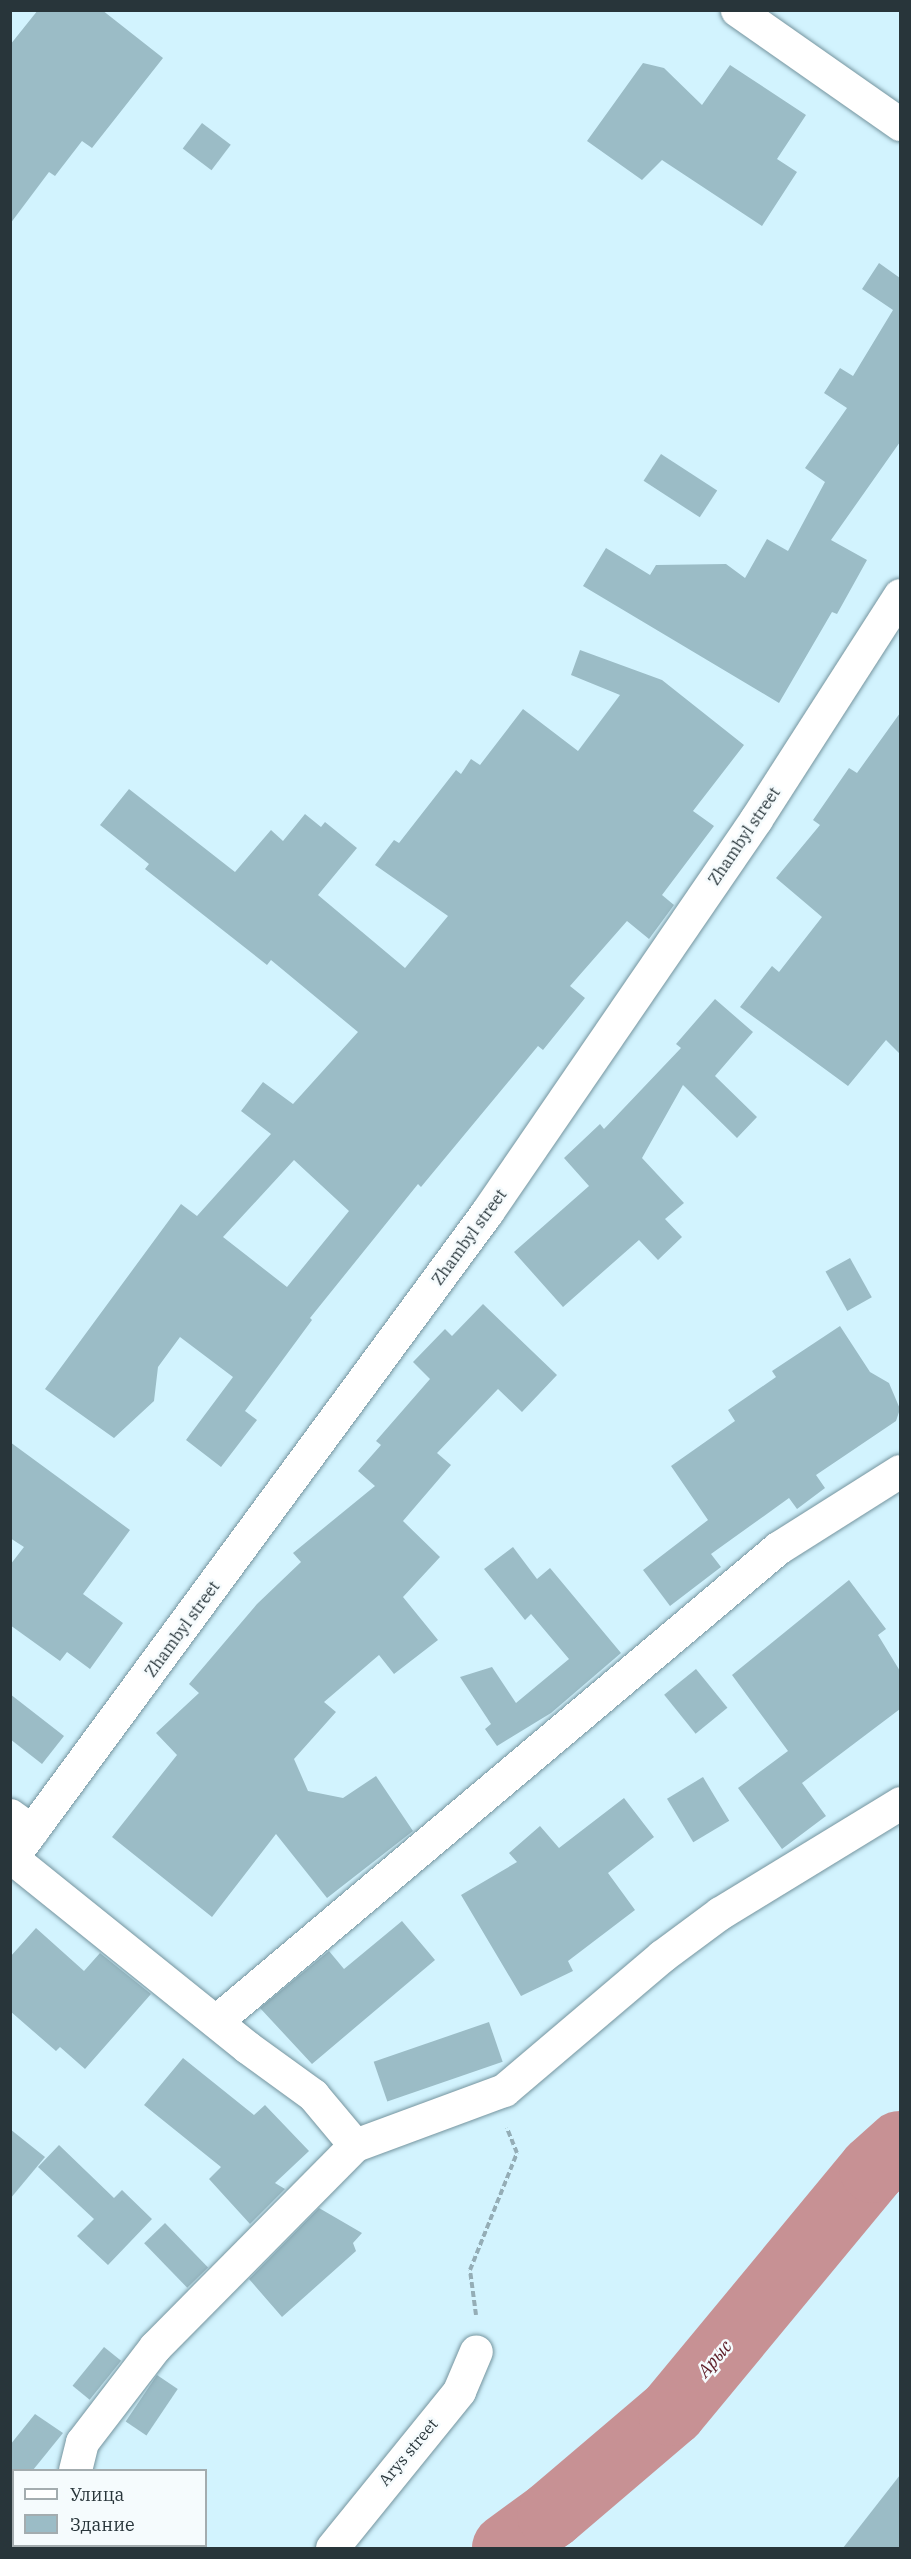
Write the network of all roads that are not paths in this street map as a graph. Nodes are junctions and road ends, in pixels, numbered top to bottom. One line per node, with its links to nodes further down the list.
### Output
1 (737, 10): 2 (street)
2 (900, 124)
3 (900, 595): 6 (street, Zhambyl street)
4 (900, 1471): 8 (street)
5 (900, 1803): 9 (street)
6 (21, 1823): 7 (street, Zhambyl street)
7 (11, 1859): 8 (street)
8 (216, 2021): 9 (street)
9 (355, 2145): 11 (street)
10 (476, 2351): 12 (street, Arys street)
11 (75, 2469)
12 (332, 2548)

